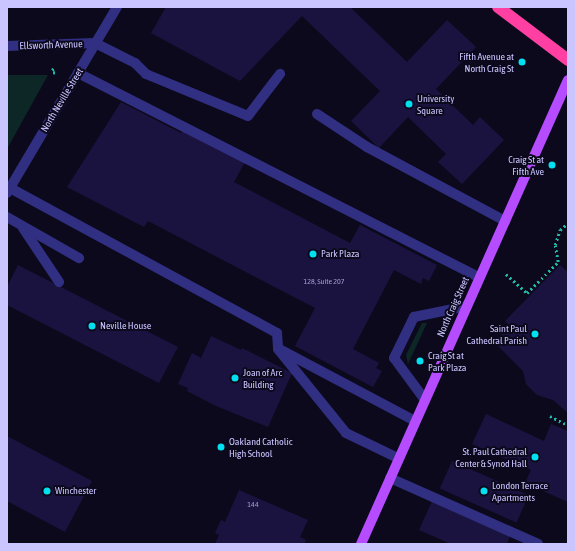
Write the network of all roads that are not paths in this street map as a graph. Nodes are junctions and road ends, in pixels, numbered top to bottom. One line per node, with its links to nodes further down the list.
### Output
1 (117, 7): 3 (street, North Neville Street)
2 (498, 7): 5 (highway)
3 (96, 44): 4 (street, Ellsworth Avenue); 6 (street, North Neville Street); 7 (street)
4 (7, 46)
5 (568, 60)
6 (78, 73): 10 (street, North Neville Street); 15 (street)
7 (280, 74)
8 (568, 80): 12 (main road, North Craig Street)
9 (317, 114): 12 (street)
10 (9, 190): 18 (street)
11 (7, 217): 13 (street)
12 (505, 221): 15 (main road, North Craig Street)
13 (22, 226): 14 (street); 16 (street)
14 (79, 258)
15 (479, 277): 17 (main road, North Craig Street)
16 (59, 282)
17 (467, 306): 19 (main road, North Craig Street); 19 (street)
18 (278, 349): 20 (street); 21 (street)
19 (424, 400): 20 (main road, North Craig Street)
20 (415, 421): 21 (main road, North Craig Street)
21 (398, 458): 22 (main road, North Craig Street)
22 (390, 478): 23 (main road, North Craig Street); 24 (street)
23 (361, 544)
24 (538, 544)

